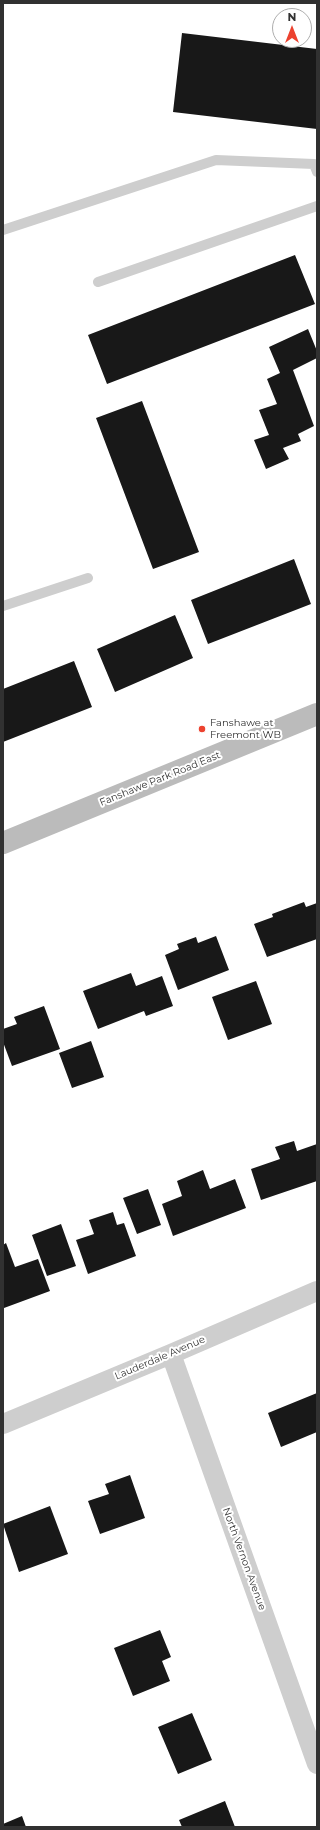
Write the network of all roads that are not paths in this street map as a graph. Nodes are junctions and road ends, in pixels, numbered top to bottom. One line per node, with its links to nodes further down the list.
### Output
1 (317, 172): 3 (lane)
2 (317, 206): 4 (lane)
3 (3, 230)
4 (98, 282)
5 (88, 578): 6 (lane)
6 (3, 606)
7 (317, 714): 8 (main road, Fanshawe Park Road East)
8 (3, 843)
9 (317, 1291): 10 (street, Lauderdale Avenue)
10 (171, 1354): 11 (street, Lauderdale Avenue); 12 (street, North Vernon Avenue)
11 (3, 1424)
12 (317, 1764)

